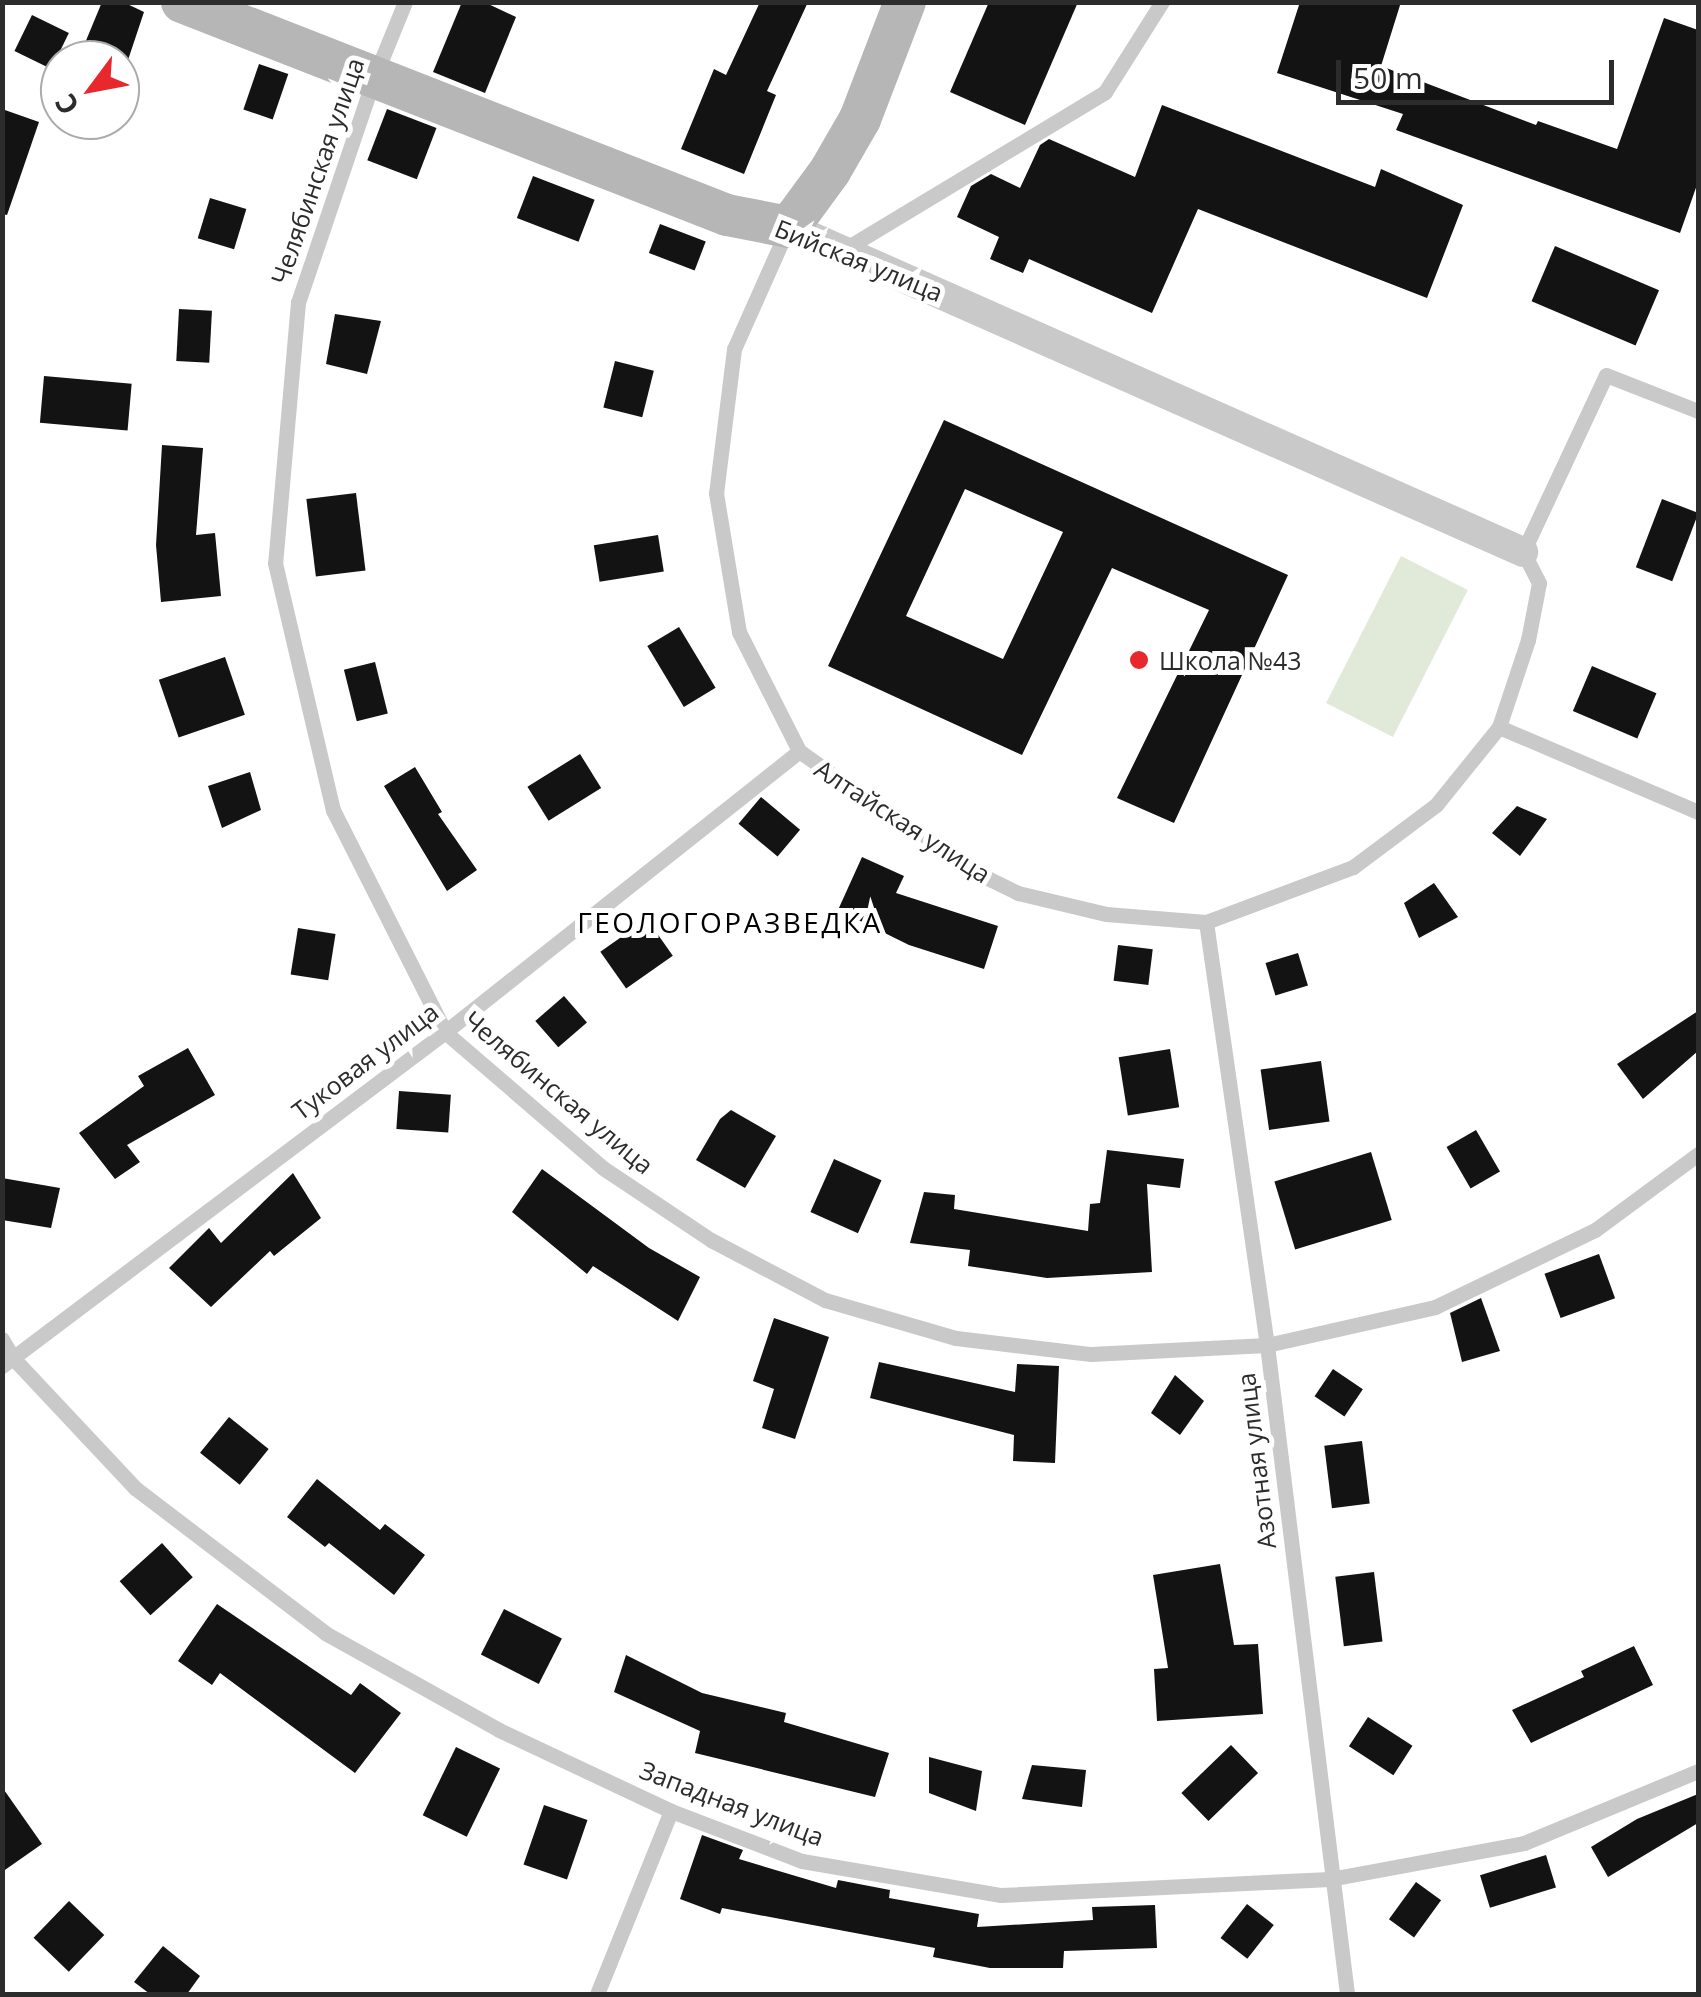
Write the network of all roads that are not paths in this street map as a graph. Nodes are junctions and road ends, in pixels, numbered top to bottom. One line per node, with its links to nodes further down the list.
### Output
1 (182, 2): 5 (street, Бийская улица)
2 (405, 2): 5 (lane, Челябинская улица)
3 (904, 2): 6 (street, Алтайская улица)
4 (1162, 2): 7 (lane)
5 (374, 78): 6 (street, Бийская улица); 14 (lane, Челябинская улица)
6 (789, 226): 7 (street, Бийская улица); 11 (lane, Алтайская улица)
7 (845, 249): 9 (street, Бийская улица)
8 (1698, 411): 9 (lane)
9 (1523, 552): 10 (lane, Алтайская улица)
10 (1498, 727): 12 (lane); 13 (lane, Алтайская улица)
11 (799, 752): 13 (lane, Алтайская улица); 14 (lane, Туковая улица)
12 (1698, 812)
13 (1206, 922): 17 (lane, Азотная улица)
14 (446, 1032): 17 (lane, Челябинская улица); 18 (lane, Туковая улица)
15 (1698, 1154): 17 (lane, Челябинская улица)
16 (2, 1339): 18 (lane, Западная улица)
17 (1268, 1345): 21 (lane, Азотная улица)
18 (8, 1362): 20 (lane, Западная улица)
19 (1698, 1770): 21 (lane, Западная улица)
20 (671, 1811): 21 (lane, Западная улица); 22 (lane)
21 (1330, 1879): 23 (lane, Азотная улица)
22 (597, 1994)
23 (1347, 1994)

